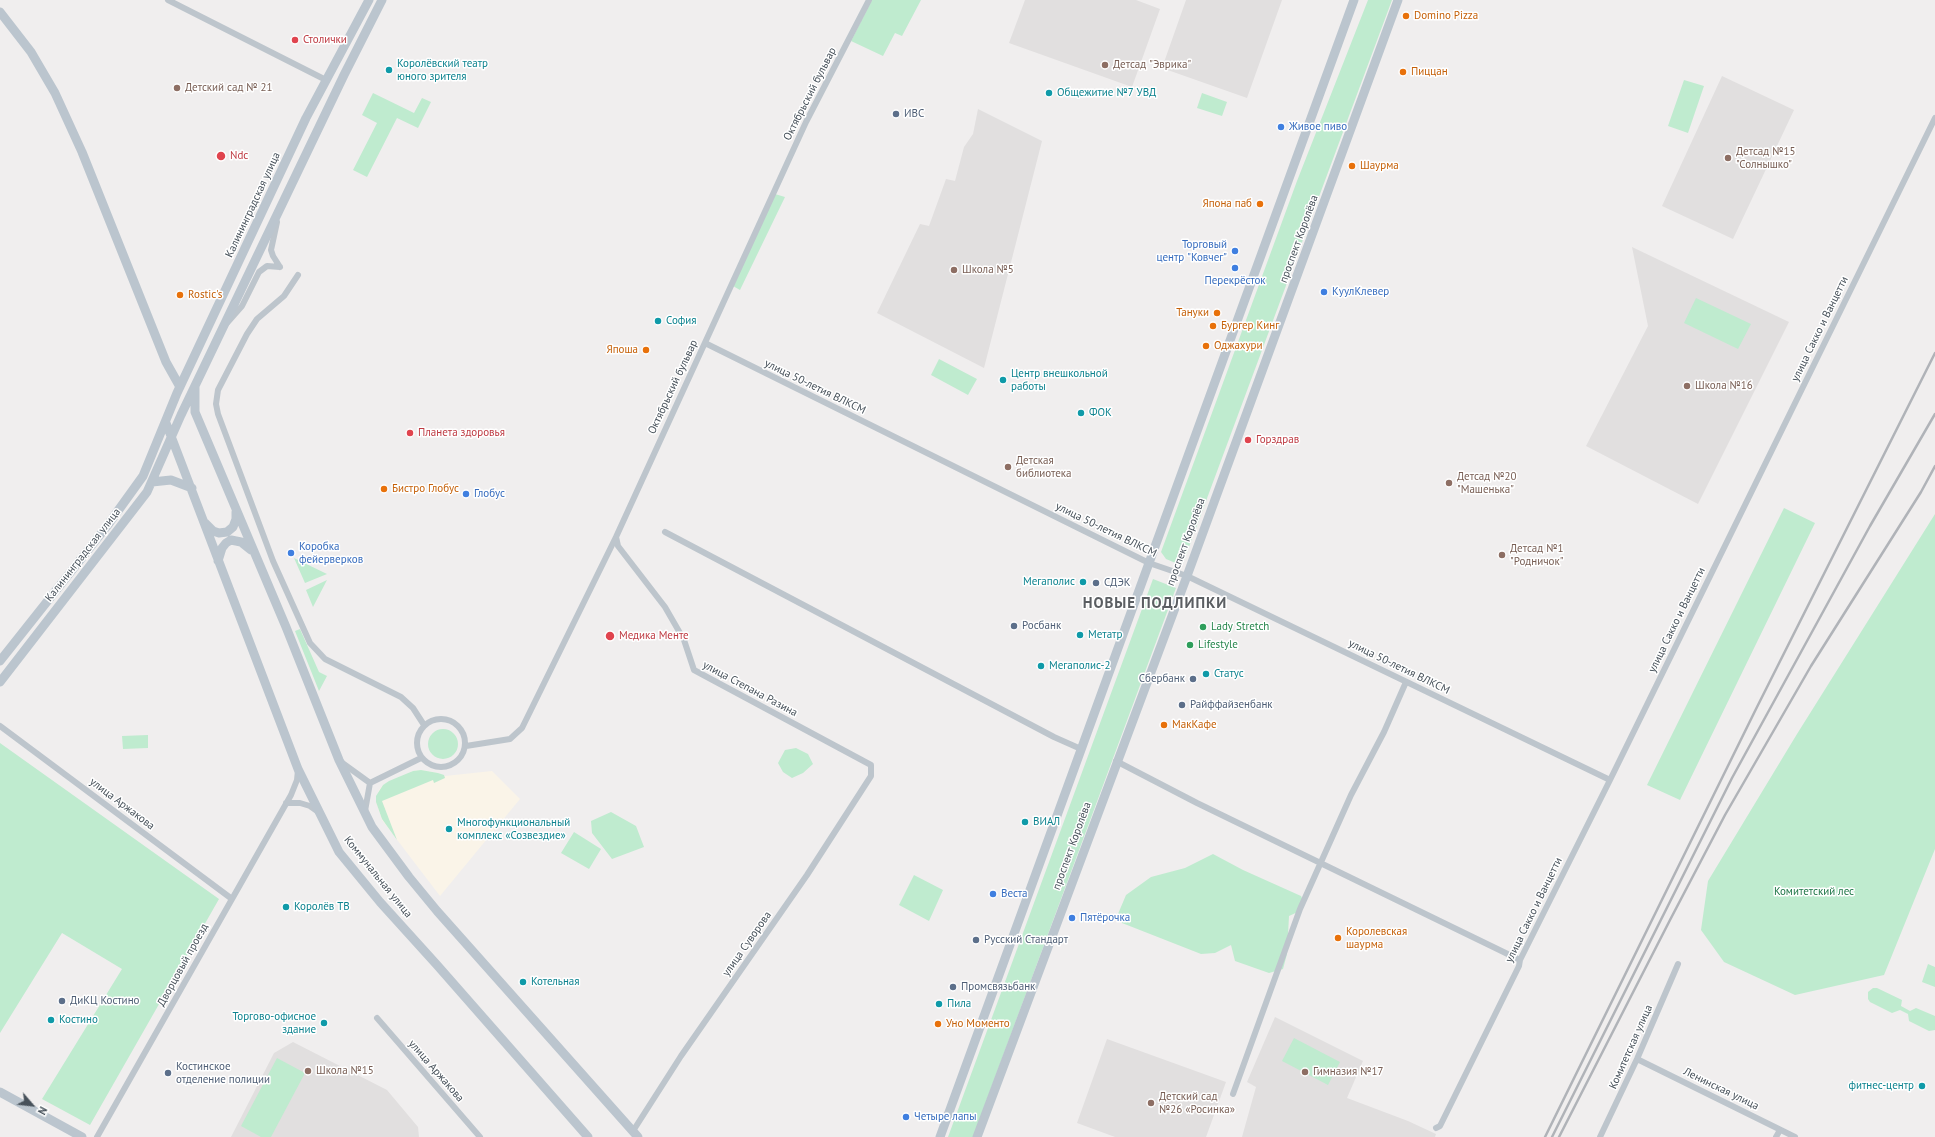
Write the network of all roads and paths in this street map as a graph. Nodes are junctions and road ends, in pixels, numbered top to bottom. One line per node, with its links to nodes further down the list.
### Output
1 (168, 0): 8 (street)
2 (369, 0): 8 (main road, Калининградская улица)
3 (382, 0): 9 (main road, Калининградская улица)
4 (869, 0): 14 (street, Октябрьский бульвар)
5 (1354, 0): 29 (main road)
6 (1398, 0): 30 (main road, проспект Королёва)
7 (0, 12): 16 (main road)
8 (326, 80): 9 (main road); 16 (main road, Калининградская улица)
9 (338, 86): 11 (main road, Калининградская улица)
10 (1935, 118): 43 (street, улица Сакко и Ванцетти)
11 (279, 211): 13 (main road, Калининградская улица); 13 (street, Калининградская улица)
12 (298, 275): 34 (street)
13 (223, 327): 15 (main road, Калининградская улица)
14 (705, 343): 26 (street, Октябрьский бульвар); 29 (street, улица 50-летия ВЛКСМ)
15 (195, 386): 17 (main road, Калининградская улица); 18 (main road, Калининградская улица)
16 (180, 387): 19 (main road, Калининградская улица)
17 (196, 412): 18 (main road); 23 (main road)
18 (181, 415): 19 (main road); 20 (main road, Калининградская улица)
19 (166, 423): 20 (main road); 31 (main road, Калининградская улица)
20 (172, 436): 21 (main road, Калининградская улица); 22 (main road, Коммунальная улица)
21 (152, 482): 22 (main road); 32 (main road, Калининградская улица)
22 (192, 488): 24 (main road, Коммунальная улица)
23 (236, 509): 24 (main road); 27 (main road)
24 (204, 522): 28 (main road, Коммунальная улица)
25 (664, 532): 37 (street)
26 (616, 537): 36 (street, Октябрьский бульвар); 41 (street, улица Степана Разина)
27 (252, 551): 28 (main road); 39 (main road)
28 (218, 561): 42 (main road, Коммунальная улица)
29 (1149, 563): 30 (street, улица 50-летия ВЛКСМ); 37 (main road)
30 (1187, 576): 33 (street, улица 50-летия ВЛКСМ); 40 (main road, проспект Королёва)
31 (0, 661)
32 (0, 682)
33 (1406, 682): 43 (street, улица 50-летия ВЛКСМ); 48 (street)
34 (424, 725): 36 (street); 38 (street)
35 (0, 726): 49 (street, улица Аржакова)
36 (466, 746): 38 (street)
37 (1081, 749): 63 (main road)
38 (421, 758): 44 (street)
39 (339, 760): 44 (street); 47 (main road)
40 (1116, 761): 48 (street); 64 (main road, проспект Королёва)
41 (871, 765): 58 (street, улица Суворова)
42 (298, 769): 45 (street, Дворцовый проезд); 46 (main road, Коммунальная улица)
43 (1610, 780): 50 (street, улица Сакко и Ванцетти)
44 (370, 783): 47 (street)
45 (286, 803): 46 (street); 49 (street, Дворцовый проезд)
46 (318, 811): 62 (main road, Коммунальная улица)
47 (364, 813): 58 (main road)
48 (1320, 863): 50 (street); 55 (street)
49 (232, 899): 60 (street, Дворцовый проезд)
50 (1520, 960): 56 (street, улица Сакко и Ванцетти)
51 (1678, 964): 53 (street, Комитетская улица)
52 (377, 1018): 61 (street, улица Аржакова)
53 (1637, 1060): 57 (street, Ленинская улица); 65 (street, Комитетская улица)
54 (0, 1092): 59 (main road)
55 (1233, 1094)
56 (1436, 1128)
57 (1780, 1130): 66 (street); 67 (street, Ленинская улица)
58 (633, 1135)
59 (82, 1137)
60 (97, 1137)
61 (480, 1137)
62 (588, 1137)
63 (940, 1137)
64 (976, 1137)
65 (1600, 1137)
66 (1776, 1137)
67 (1795, 1137)

